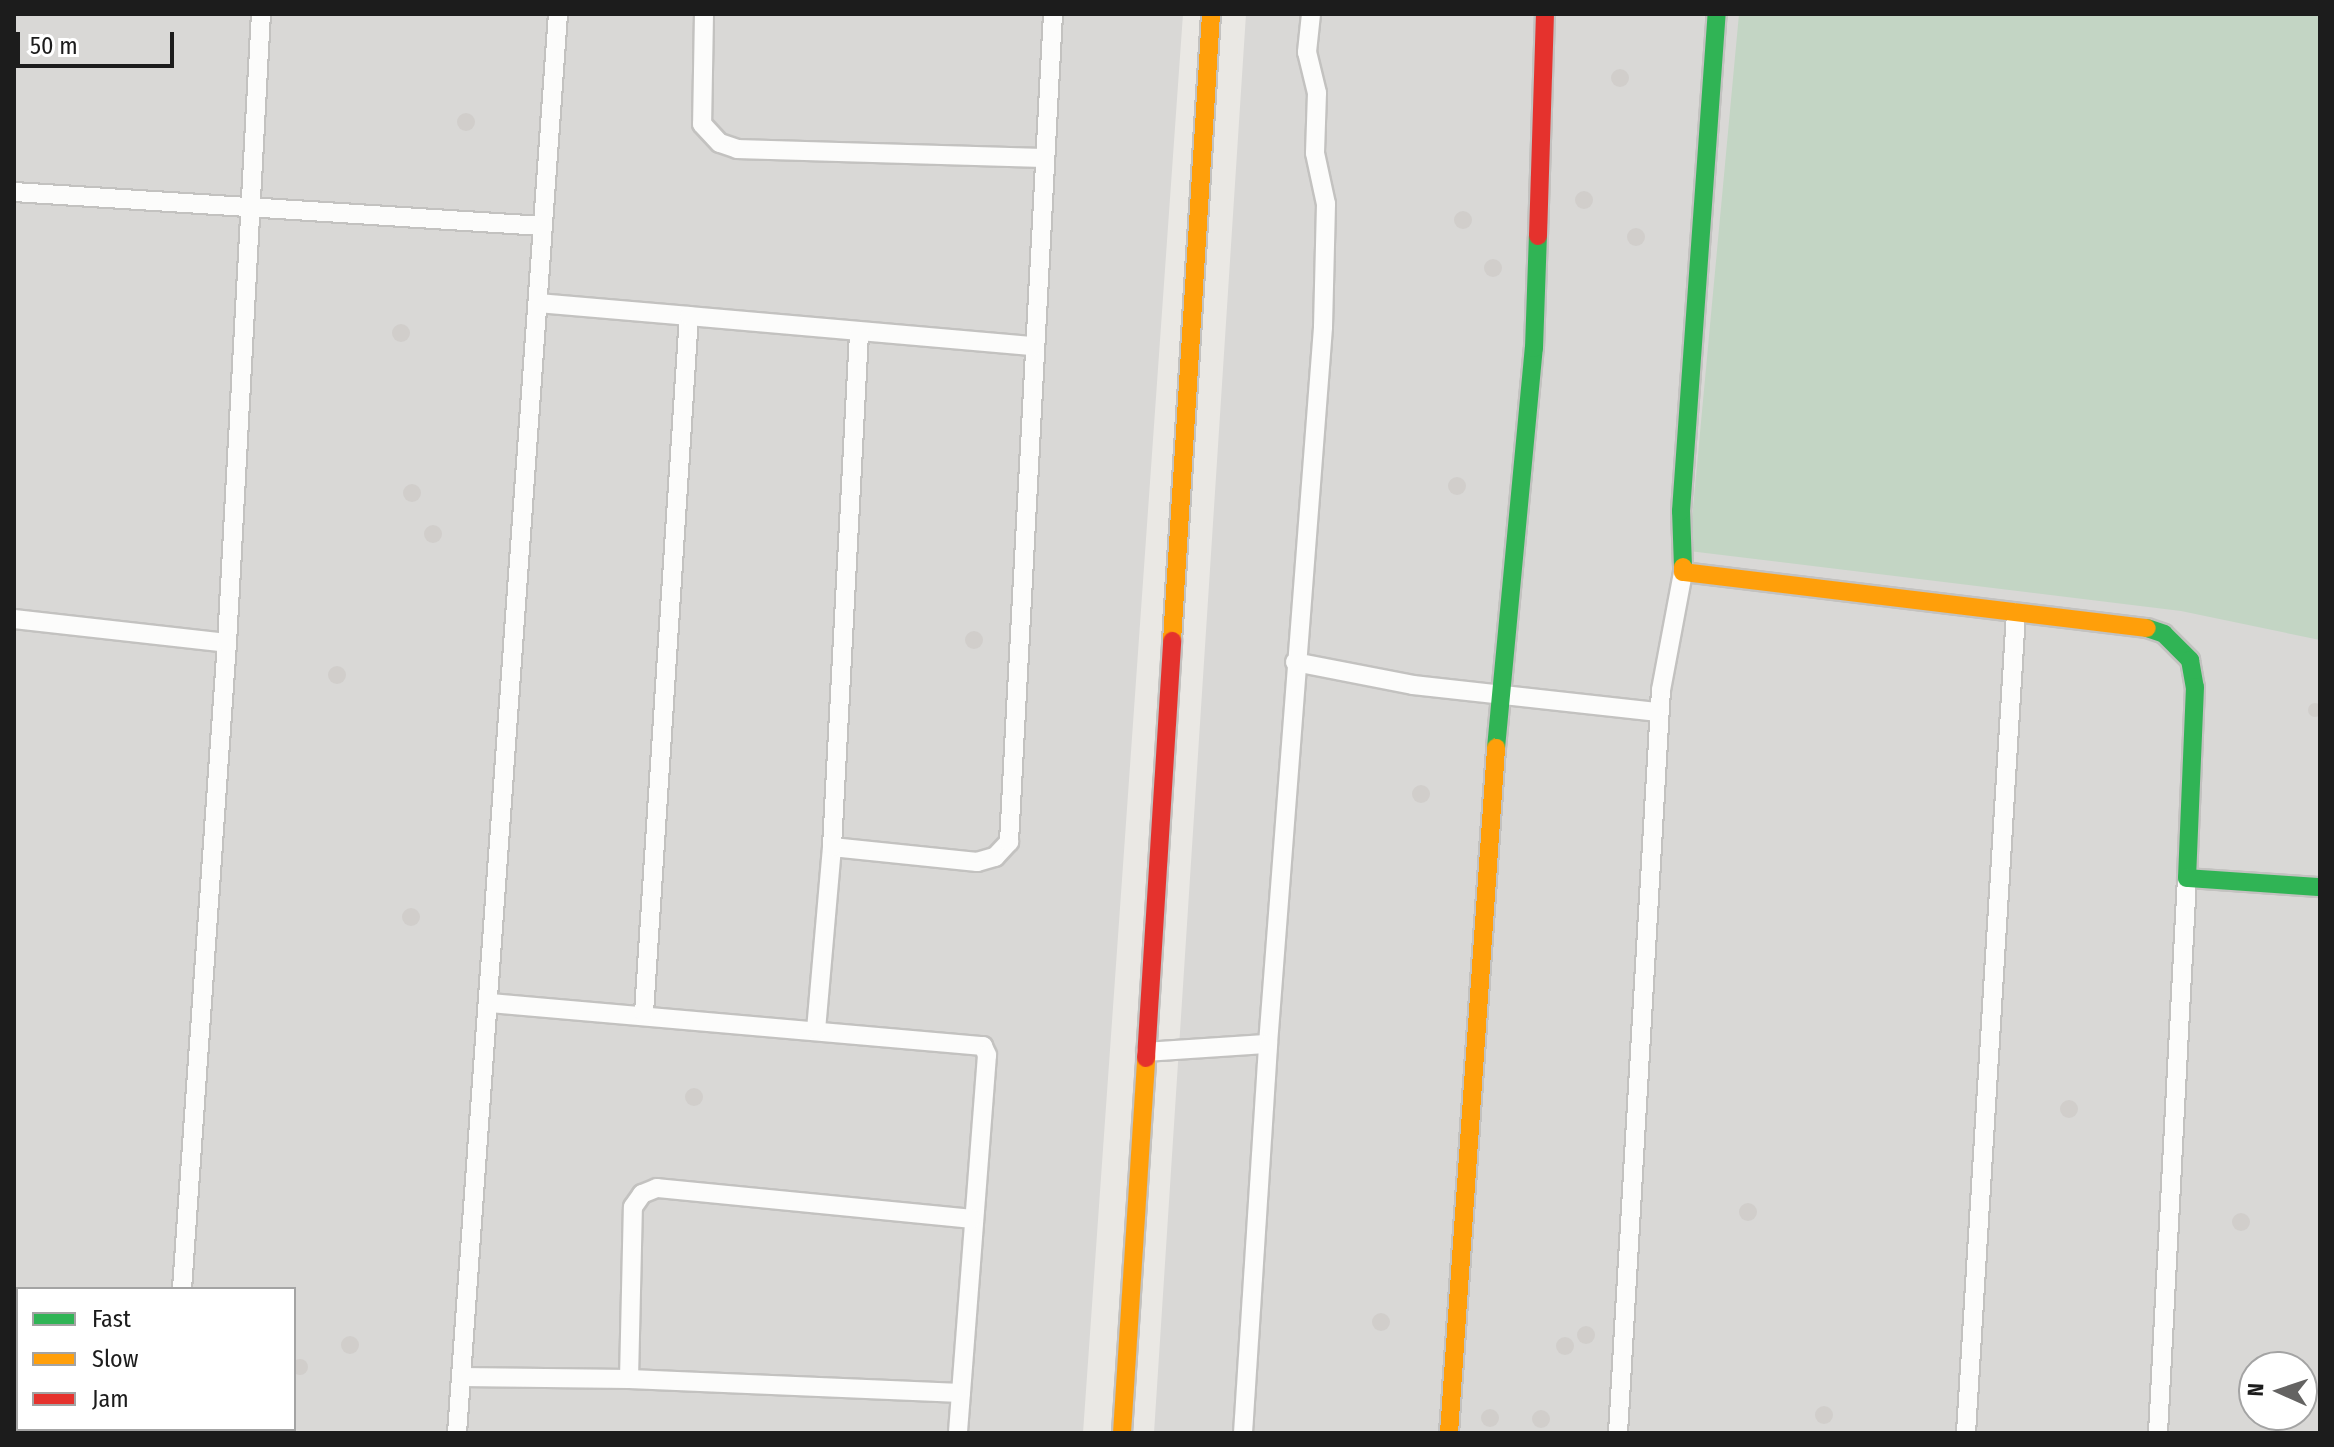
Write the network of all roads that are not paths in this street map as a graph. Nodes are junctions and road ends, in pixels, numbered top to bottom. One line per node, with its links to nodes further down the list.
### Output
1 (261, 14): 11 (street)
2 (558, 14): 12 (street)
3 (704, 14): 9 (street)
4 (1053, 14): 9 (street)
5 (1211, 14): 31 (street)
6 (1311, 14): 21 (street)
7 (1545, 14): 22 (street)
8 (1717, 14): 17 (street)
9 (1043, 158): 16 (street)
10 (14, 192): 11 (street)
11 (248, 209): 12 (street); 20 (street)
12 (542, 226): 13 (street)
13 (538, 303): 14 (street); 27 (street)
14 (689, 316): 15 (street); 28 (street)
15 (859, 333): 16 (street); 24 (street)
16 (1034, 346): 24 (street)
17 (1683, 572): 18 (street); 23 (street)
18 (2016, 613): 25 (street); 43 (street)
19 (14, 619): 20 (street)
20 (227, 643): 33 (street)
21 (1295, 662): 22 (street); 30 (street)
22 (1500, 696): 23 (street); 41 (street)
23 (1659, 712): 42 (street)
24 (832, 847): 29 (street)
25 (2187, 878): 26 (street); 44 (street)
26 (2320, 887)
27 (490, 1003): 28 (street); 34 (street)
28 (644, 1013): 29 (street)
29 (816, 1030): 32 (street)
30 (1268, 1044): 31 (street); 40 (street)
31 (1146, 1052): 39 (street)
32 (971, 1219): 35 (street); 36 (street)
33 (182, 1287)
34 (461, 1377): 35 (street); 37 (street)
35 (629, 1379): 36 (street)
36 (961, 1393): 38 (street)
37 (457, 1433)
38 (958, 1433)
39 (1122, 1433)
40 (1243, 1433)
41 (1449, 1433)
42 (1618, 1433)
43 (1966, 1433)
44 (2158, 1433)

